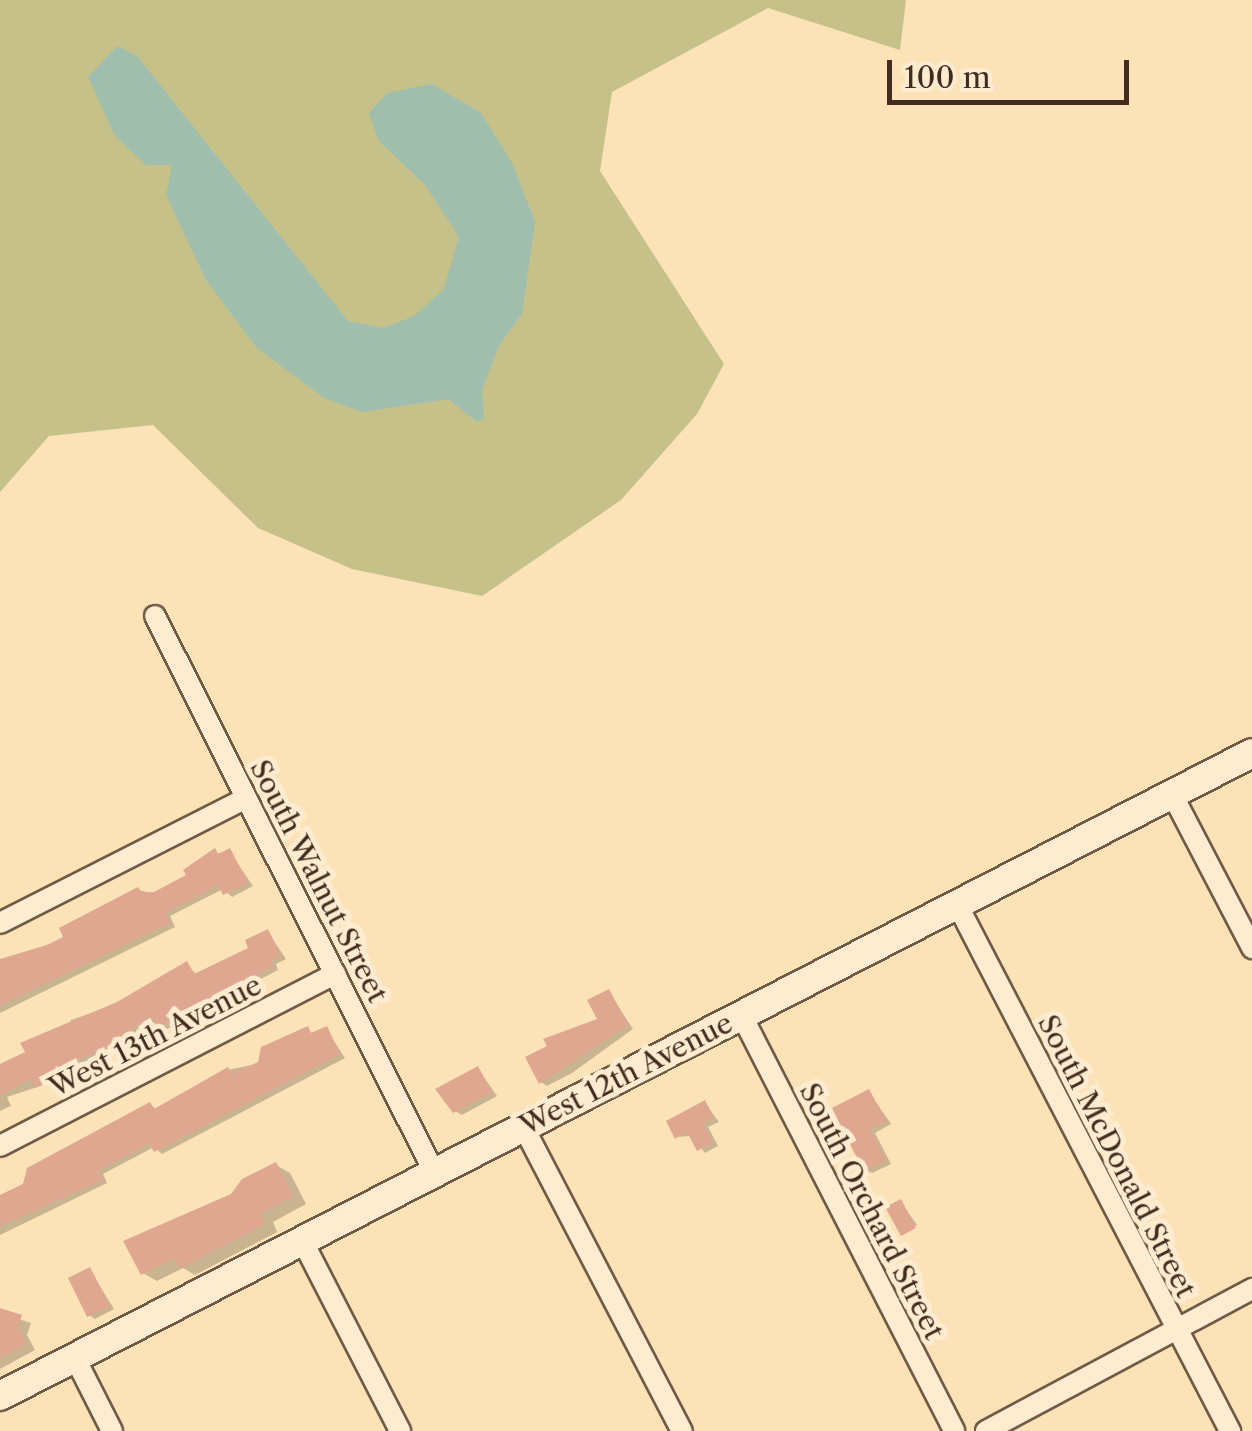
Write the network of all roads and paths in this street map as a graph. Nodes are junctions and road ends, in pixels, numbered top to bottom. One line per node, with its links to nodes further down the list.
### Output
1 (155, 616): 4 (street, South Walnut Street)
2 (1252, 753): 3 (main road, West 12th Avenue)
3 (1172, 794): 5 (main road, West 12th Avenue); 7 (street)
4 (246, 798): 6 (street); 8 (street, South Walnut Street)
5 (957, 904): 9 (main road, West 12th Avenue); 15 (street, South McDonald Street)
6 (0, 923)
7 (1252, 948)
8 (335, 974): 11 (street, West 13th Avenue); 12 (street, South Walnut Street)
9 (742, 1016): 10 (main road, West 12th Avenue); 21 (street, South Orchard Street)
10 (523, 1126): 12 (main road, West 12th Avenue); 20 (street)
11 (0, 1146)
12 (434, 1172): 13 (main road, West 12th Avenue)
13 (302, 1240): 16 (main road, West 12th Avenue); 19 (street)
14 (1252, 1290): 15 (street)
15 (1175, 1330): 22 (street); 23 (street, South McDonald Street)
16 (75, 1358): 17 (main road, West 12th Avenue); 18 (street)
17 (0, 1396)
18 (112, 1431)
19 (400, 1431)
20 (682, 1431)
21 (954, 1431)
22 (986, 1431)
23 (1230, 1431)

